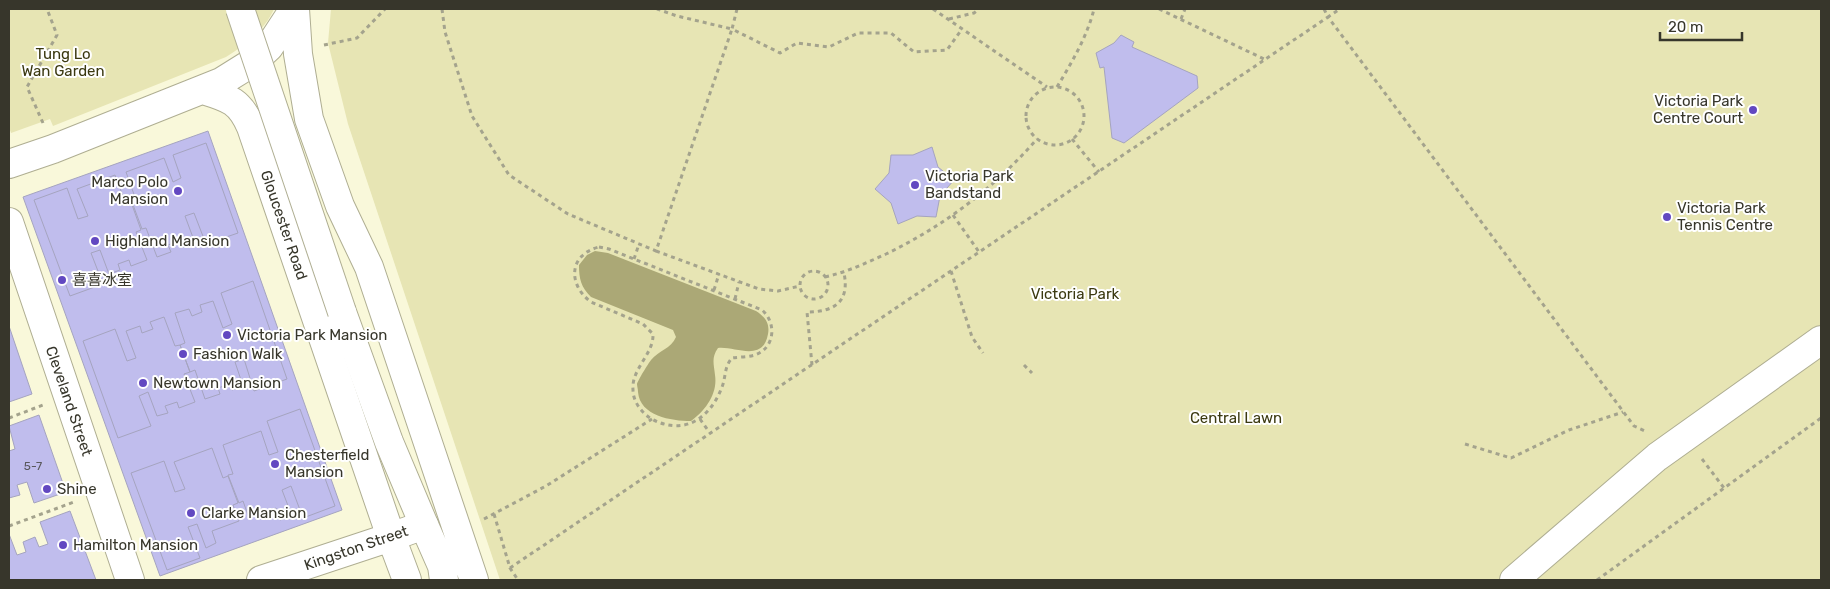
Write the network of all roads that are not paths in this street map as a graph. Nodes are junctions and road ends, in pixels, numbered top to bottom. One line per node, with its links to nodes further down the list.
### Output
1 (240, 9): 7 (main road, bridge)
2 (295, 9): 3 (main road); 13 (main road)
3 (203, 90): 4 (main road); 8 (main road, Gloucester Road)
4 (9, 164)
5 (9, 222): 9 (main road, Cleveland Street)
6 (1821, 340): 14 (main road)
7 (424, 525): 8 (main road, Kingston Street); 12 (main road)
8 (391, 536): 10 (main road, Kingston Street); 11 (main road, Gloucester Road)
9 (130, 580)
10 (261, 580)
11 (407, 580)
12 (444, 580)
13 (474, 580)
14 (1514, 580)

